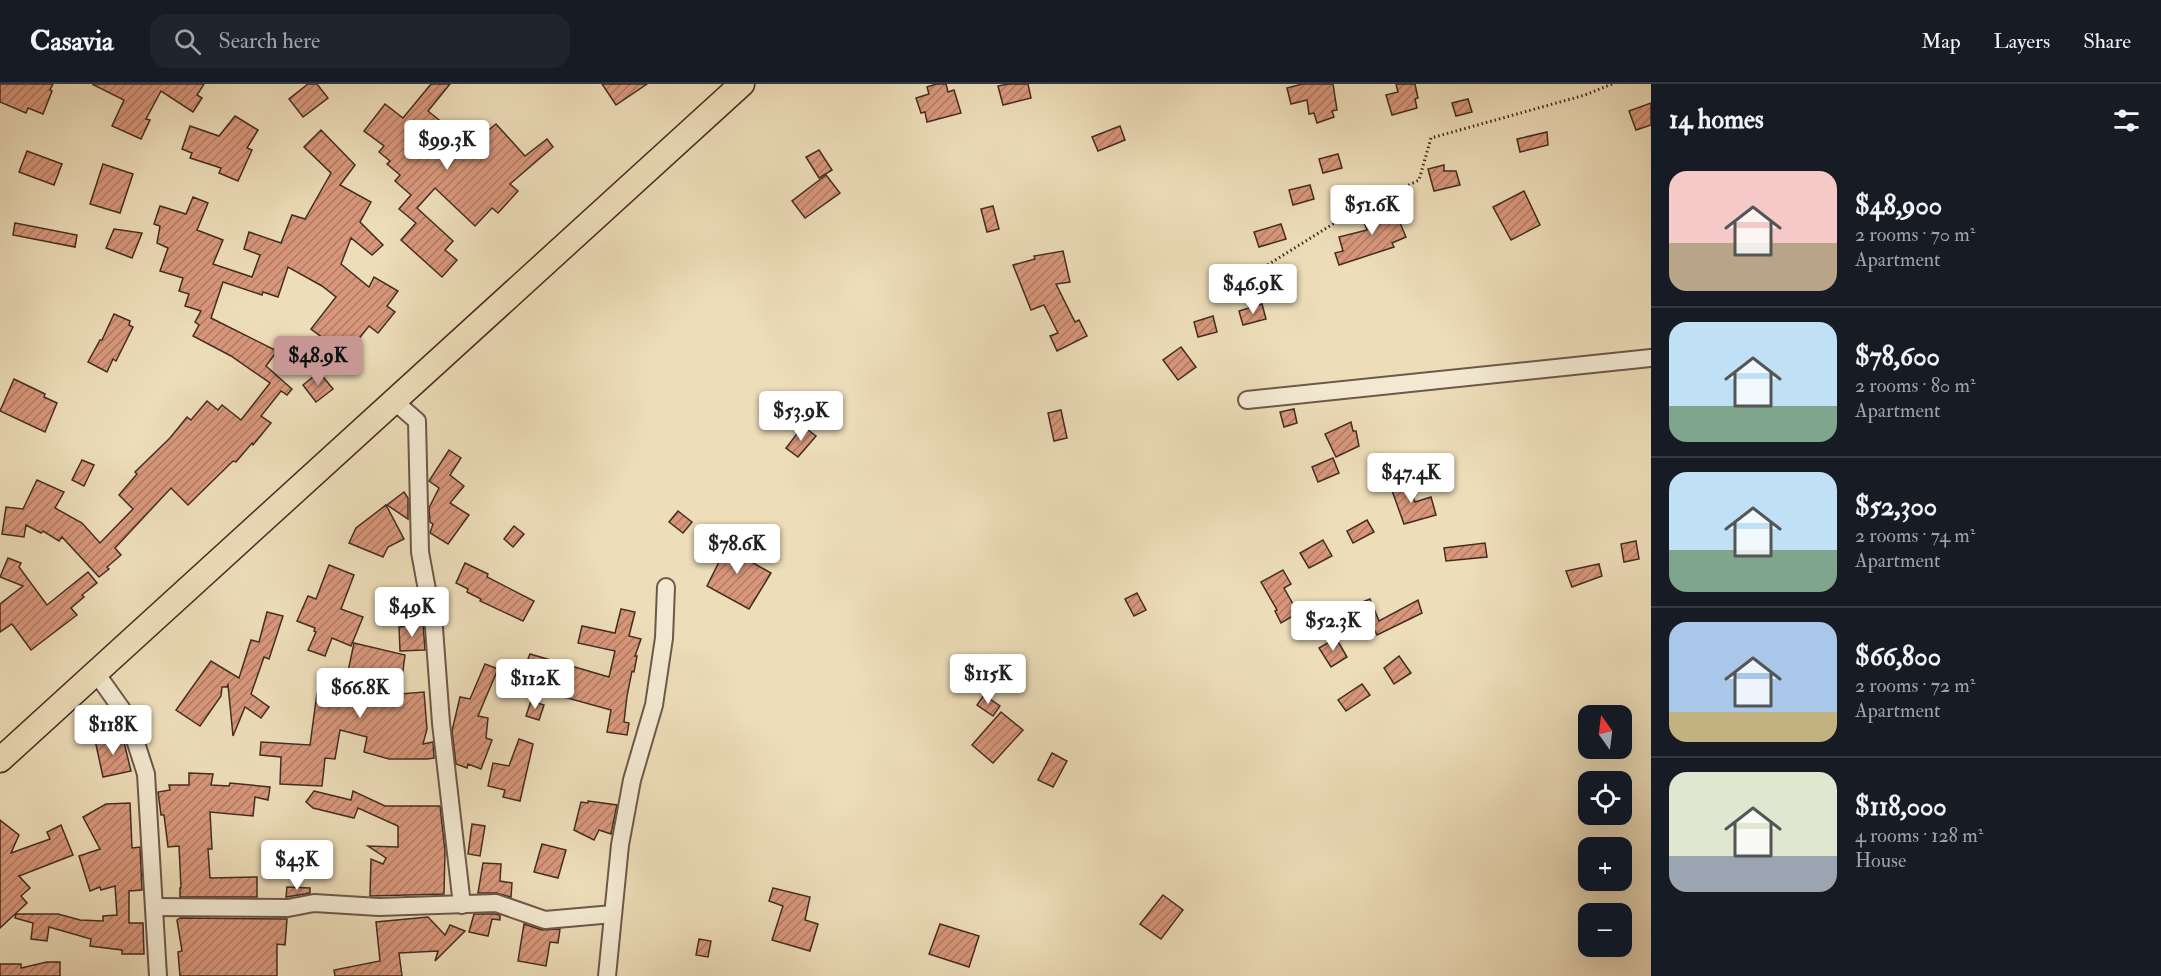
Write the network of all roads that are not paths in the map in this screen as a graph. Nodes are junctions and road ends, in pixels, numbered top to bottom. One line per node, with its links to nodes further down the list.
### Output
1 (742, 84): 3 (highway)
2 (1651, 357): 4 (street)
3 (394, 400): 6 (highway); 8 (street)
4 (1247, 400)
5 (666, 586): 10 (street)
6 (96, 673): 7 (highway); 9 (street)
7 (0, 760)
8 (462, 905): 9 (street); 10 (street)
9 (154, 907): 11 (street)
10 (613, 914): 12 (street)
11 (158, 976)
12 (607, 976)

